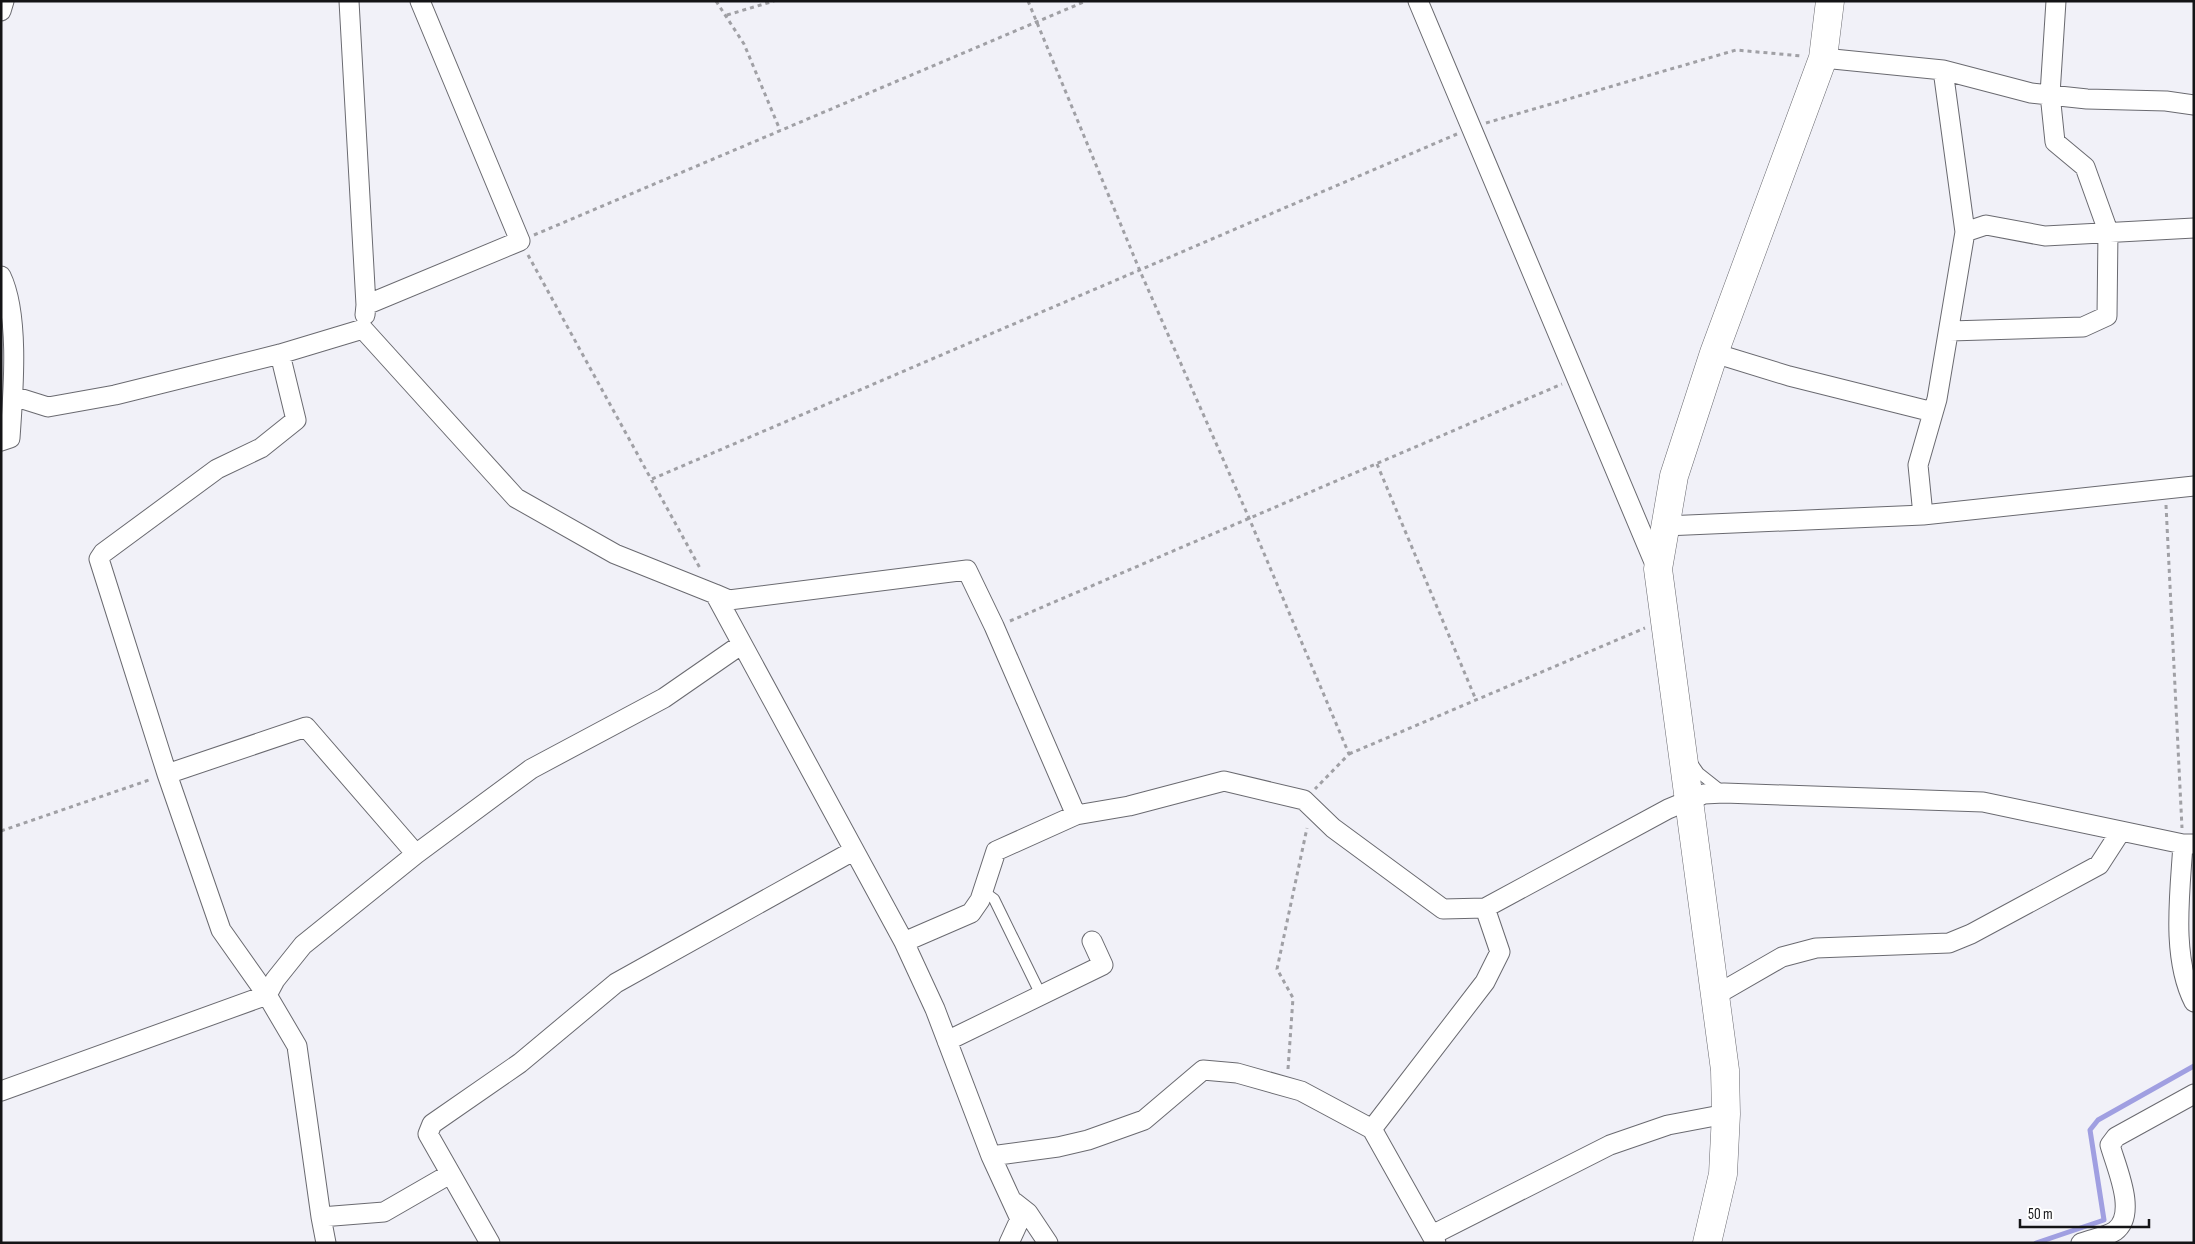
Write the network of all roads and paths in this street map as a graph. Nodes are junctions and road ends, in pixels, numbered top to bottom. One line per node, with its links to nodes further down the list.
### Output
1 (4, 1): 11 (street)
2 (349, 1): 26 (street)
3 (420, 1): 23 (street)
4 (716, 1): 12 (path)
5 (774, 1): 12 (path)
6 (1028, 1): 13 (path)
7 (1086, 1): 13 (path)
8 (1418, 1): 18 (street)
9 (1830, 1): 14 (street)
10 (2056, 1): 16 (street)
11 (1, 12)
12 (727, 15): 19 (path)
13 (1038, 22): 19 (path); 24 (path)
14 (1823, 58): 15 (street); 18 (path); 29 (street)
15 (1943, 70): 16 (street); 22 (street)
16 (2050, 94): 17 (street); 21 (street)
17 (2194, 105)
18 (1471, 127): 24 (path); 31 (street)
19 (780, 130): 23 (path)
20 (2194, 228): 21 (street)
21 (2108, 231): 22 (street); 28 (street)
22 (1966, 232): 28 (street)
23 (520, 241): 26 (street); 36 (path)
24 (1140, 271): 36 (path); 40 (path)
25 (1, 276): 32 (street)
26 (366, 305): 27 (street)
27 (362, 329): 30 (street); 43 (street)
28 (1950, 331): 33 (street)
29 (1714, 353): 33 (street); 41 (street)
30 (280, 354): 32 (street); 50 (street)
31 (1577, 378): 35 (path); 42 (street)
32 (13, 396): 34 (street)
33 (1933, 412): 39 (street)
34 (1, 441)
35 (1377, 464): 40 (path); 47 (path)
36 (652, 479): 43 (path)
37 (2194, 486): 38 (street)
38 (2165, 489): 39 (street); 57 (path)
39 (1923, 515): 41 (street)
40 (1249, 518): 45 (path); 49 (path)
41 (1665, 526): 42 (street)
42 (1658, 570): 44 (street)
43 (715, 594): 45 (street); 46 (street)
44 (1664, 620): 47 (path); 48 (street)
45 (994, 626): 54 (street)
46 (742, 644): 58 (street); 59 (street)
47 (1476, 700): 49 (path)
48 (1679, 739): 51 (lane); 52 (street)
49 (1349, 754): 53 (path)
50 (167, 774): 55 (path); 59 (street); 64 (street)
51 (1724, 793): 52 (street); 56 (street)
52 (1688, 800): 61 (street); 66 (street)
53 (1308, 804): 54 (street); 61 (street); 69 (path)
54 (1076, 815): 60 (street)
55 (1, 831)
56 (2121, 831): 57 (street); 66 (street)
57 (2188, 844): 67 (street)
58 (853, 851): 63 (street); 75 (street)
59 (416, 854): 64 (street)
60 (984, 891): 63 (street); 65 (lane)
61 (1485, 908): 73 (street)
62 (1092, 940): 65 (street)
63 (904, 942): 68 (street)
64 (267, 995): 70 (street); 77 (street)
65 (1041, 995): 68 (street)
66 (1716, 995): 72 (street)
67 (2194, 1002)
68 (947, 1041): 74 (street)
69 (1286, 1087): 73 (street); 74 (street)
70 (1, 1090)
71 (2194, 1094): 84 (street)
72 (1726, 1114): 78 (street); 83 (street)
73 (1372, 1129): 78 (street)
74 (992, 1156): 76 (street)
75 (450, 1174): 77 (street); 80 (street)
76 (1011, 1199): 81 (street); 82 (street)
77 (321, 1217): 79 (street)
78 (1434, 1239)
79 (326, 1243)
80 (490, 1243)
81 (1009, 1243)
82 (1048, 1243)
83 (1707, 1243)
84 (2081, 1243)

